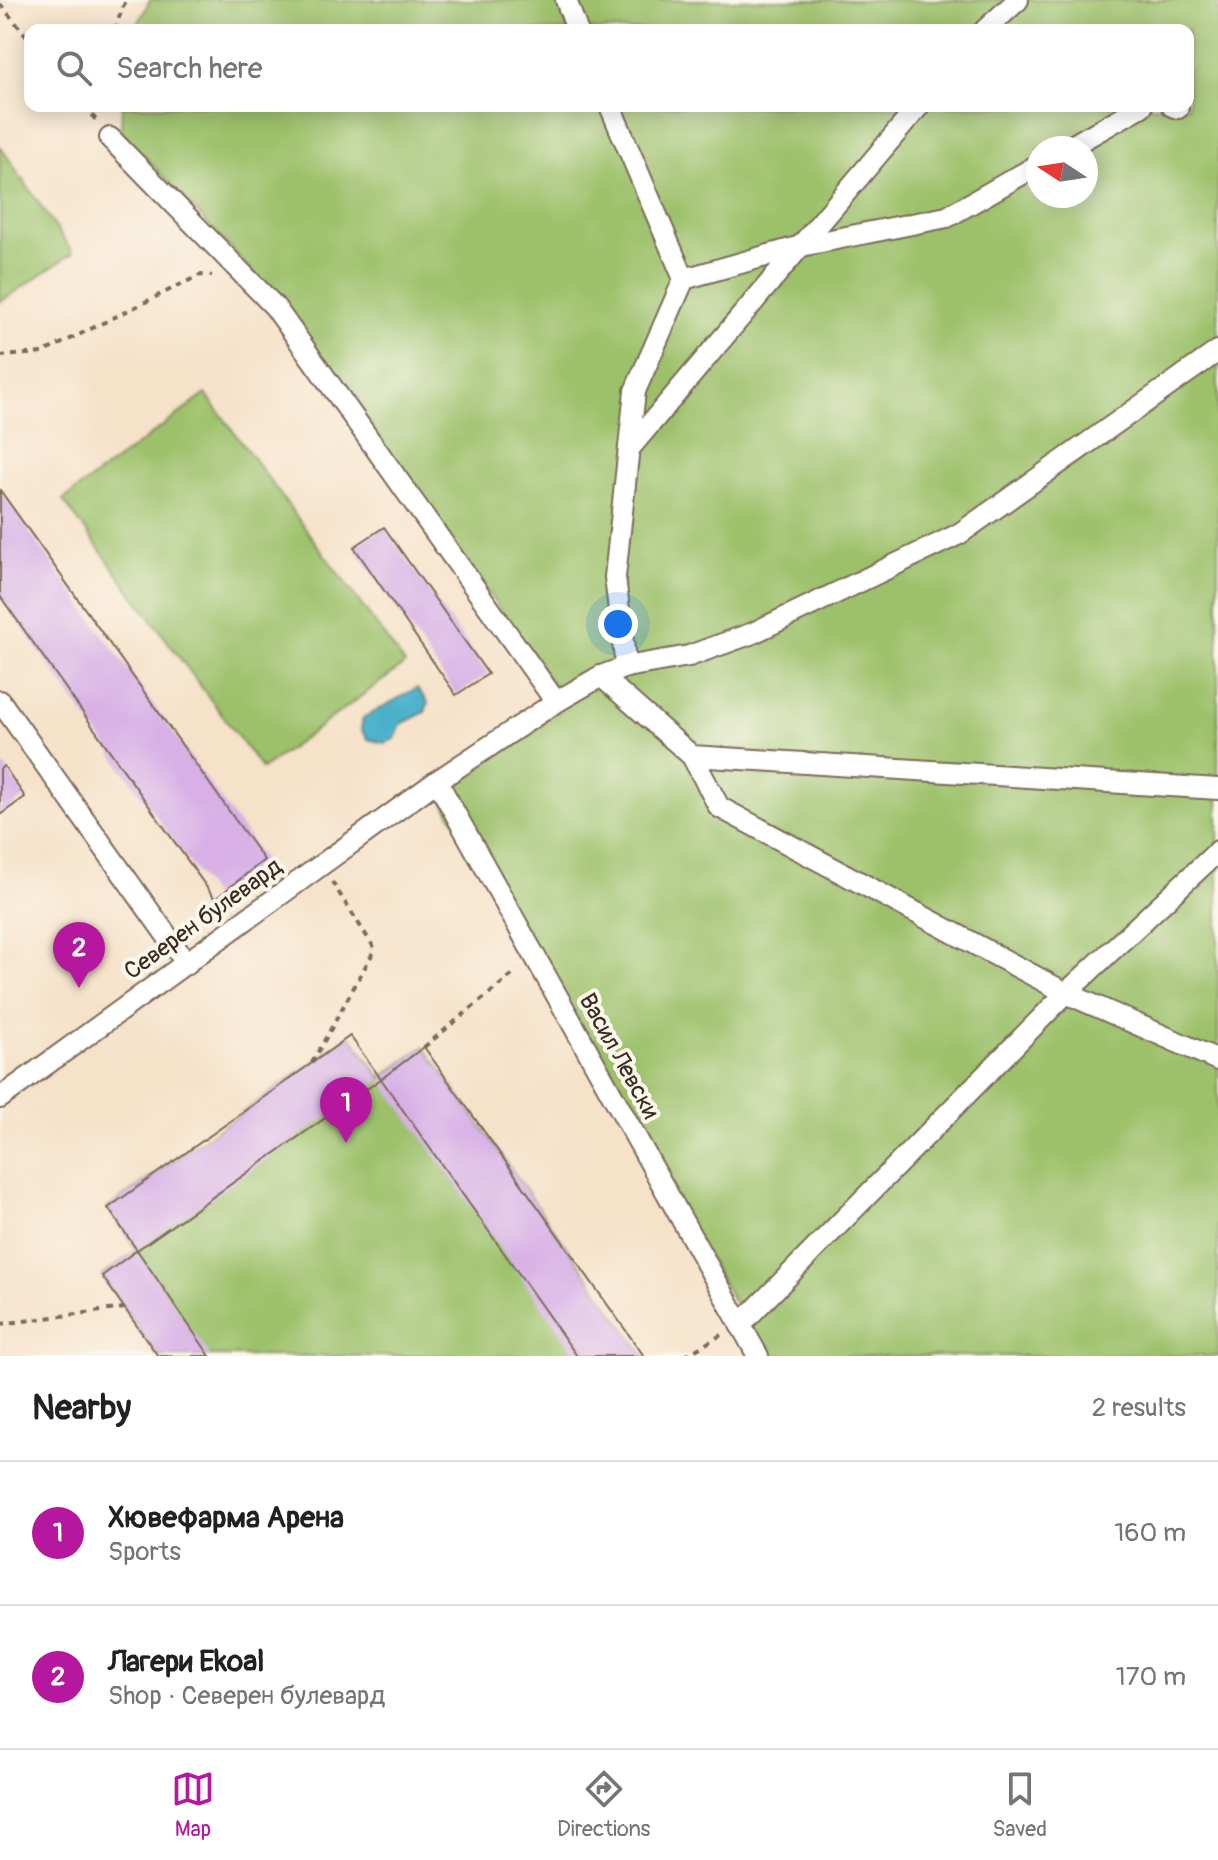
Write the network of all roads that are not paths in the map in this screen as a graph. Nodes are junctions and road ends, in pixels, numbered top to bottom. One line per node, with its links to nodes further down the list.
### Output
1 (1018, 0): 4 (street)
2 (565, 1): 3 (street)
3 (575, 24)
4 (992, 24)
5 (613, 112): 12 (street)
6 (914, 112): 11 (street)
7 (1131, 112): 8 (street)
8 (1089, 136)
9 (110, 138): 18 (street)
10 (1026, 172): 11 (street)
11 (801, 246): 12 (street); 14 (street)
12 (684, 279): 14 (street)
13 (1218, 351): 15 (street, Северен булевард)
14 (629, 449): 15 (street)
15 (626, 667): 16 (street, Северен булевард)
16 (601, 676): 18 (street, Северен булевард); 19 (street)
17 (0, 701): 23 (street)
18 (556, 702): 20 (street, Северен булевард)
19 (692, 756): 21 (street); 24 (street)
20 (437, 781): 23 (street, Северен булевард); 27 (street, Васил Левски)
21 (1218, 789)
22 (1218, 851): 24 (street)
23 (187, 964): 26 (street, Северен булевард)
24 (1066, 993): 25 (street); 27 (street)
25 (1218, 1060)
26 (0, 1098)
27 (740, 1325): 28 (street, Васил Левски)
28 (758, 1356)

